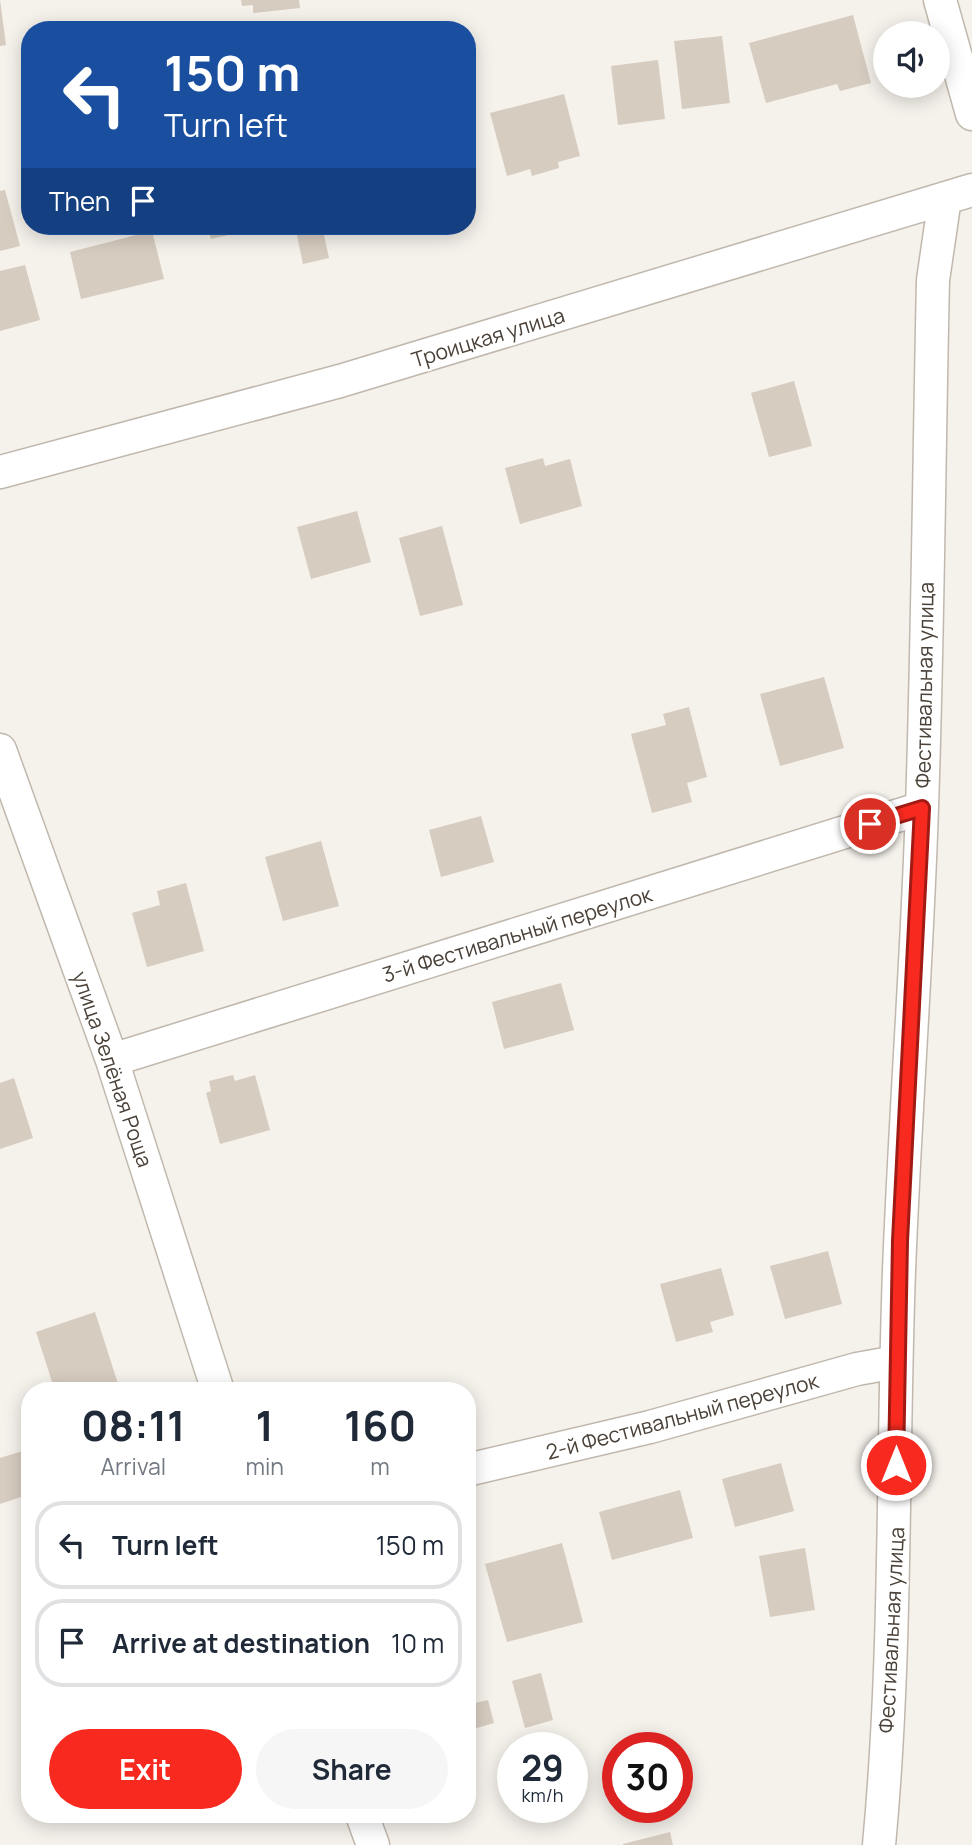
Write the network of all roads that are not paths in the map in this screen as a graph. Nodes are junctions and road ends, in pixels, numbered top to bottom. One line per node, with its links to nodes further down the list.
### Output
1 (940, 0): 2 (street)
2 (972, 114)
3 (958, 194): 4 (street, Троицкая улица); 6 (street, Фестивальная улица)
4 (0, 472)
5 (0, 750): 7 (street, улица Зелёная Роща)
6 (922, 808): 7 (street, 3-й Фестивальный переулок); 8 (street, Фестивальная улица)
7 (111, 1060): 9 (street, улица Зелёная Роща)
8 (896, 1362): 10 (street, 2-й Фестивальный переулок); 13 (street, Фестивальная улица)
9 (215, 1382)
10 (476, 1469)
11 (365, 1823): 12 (street)
12 (373, 1845)
13 (878, 1845)

